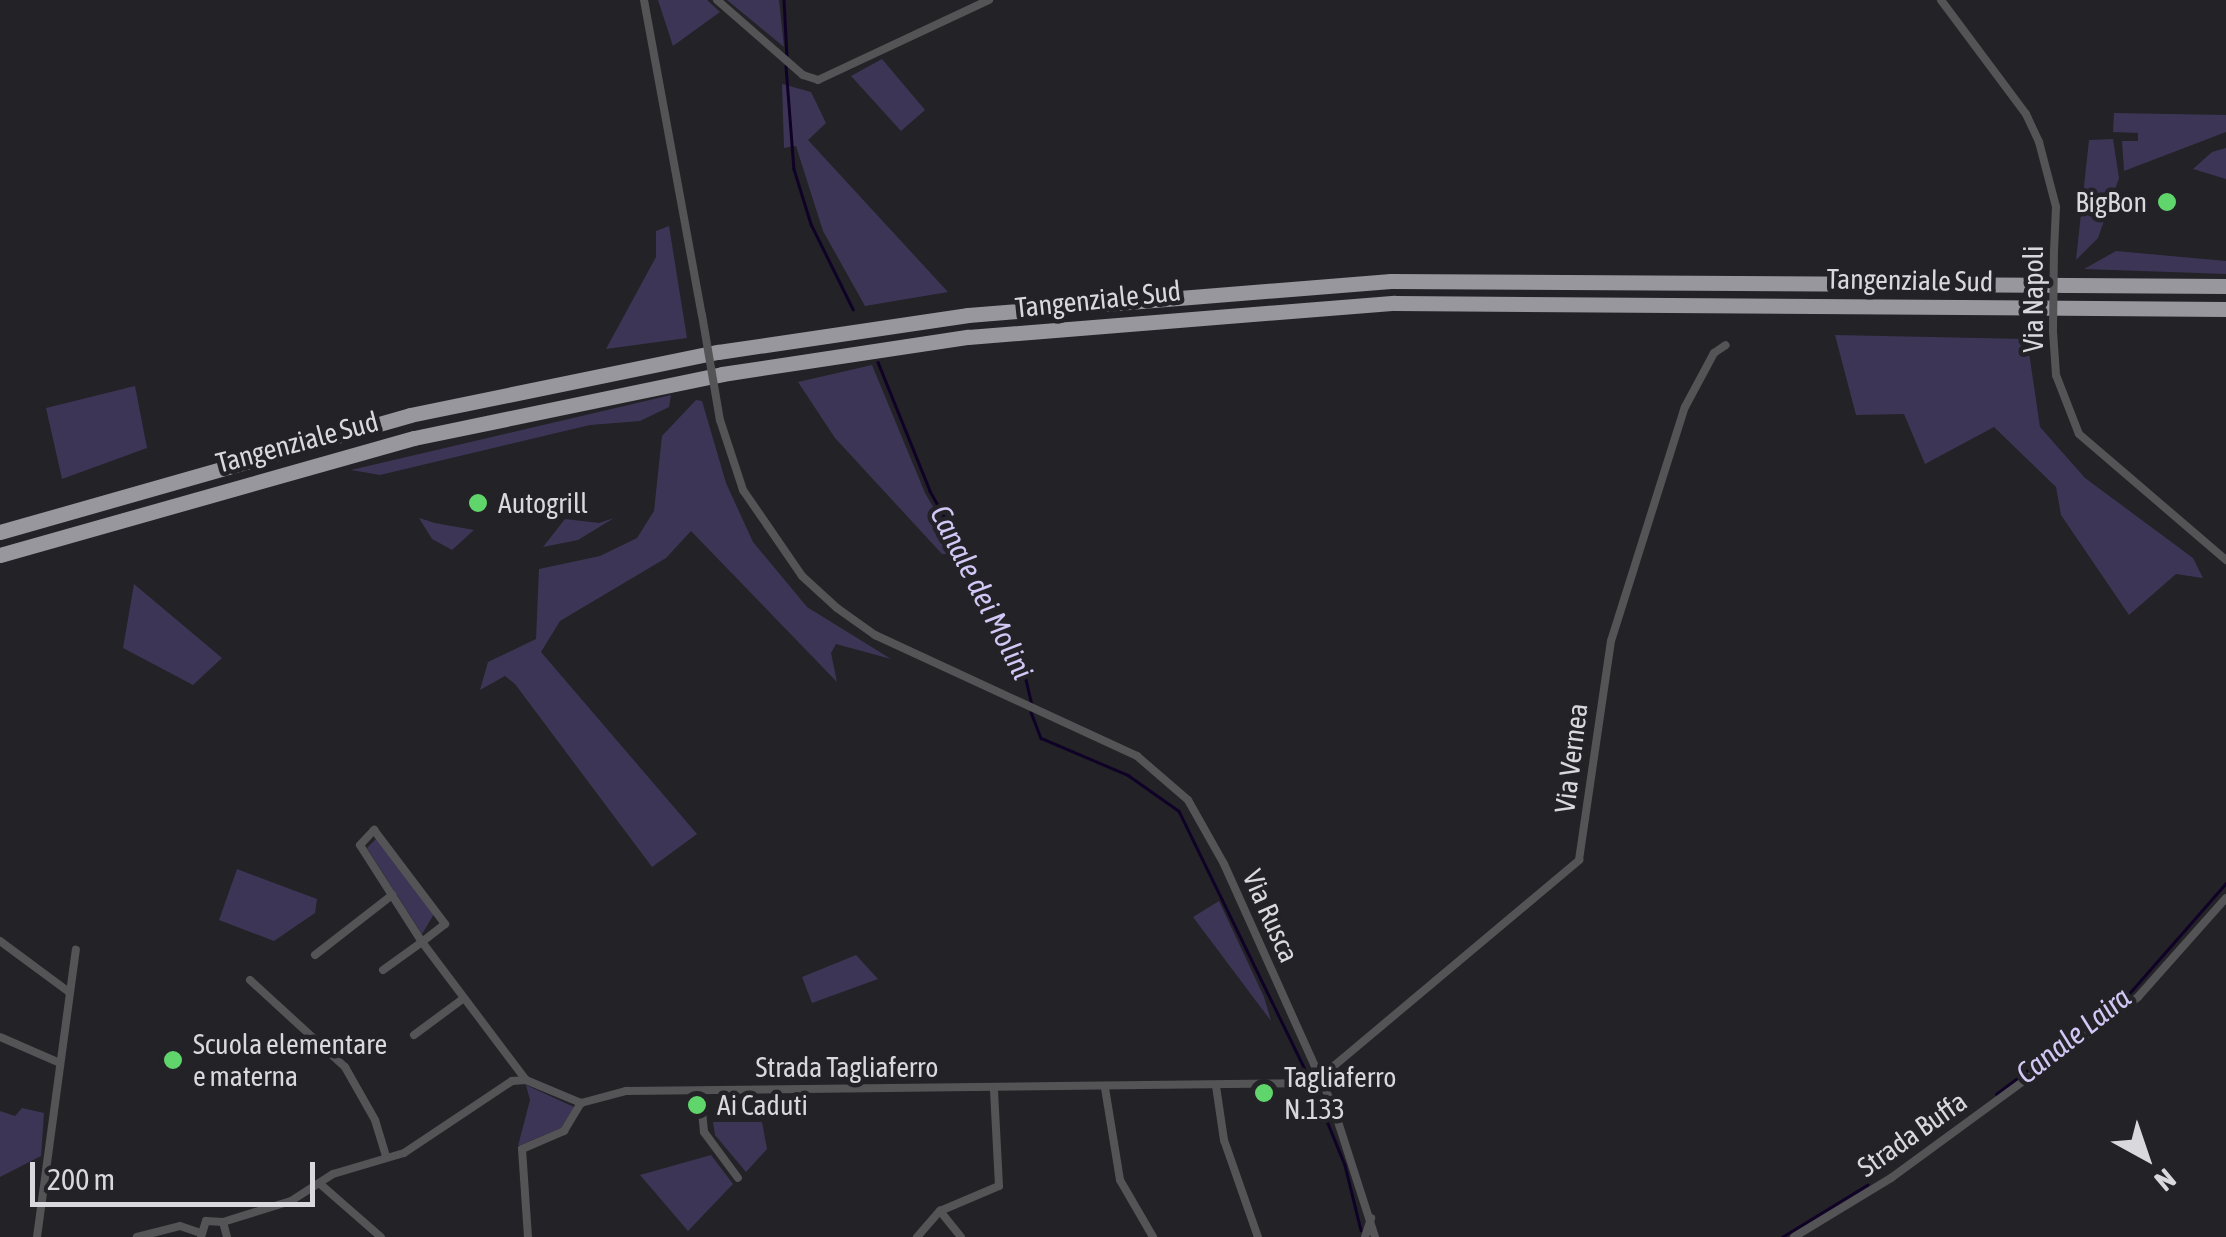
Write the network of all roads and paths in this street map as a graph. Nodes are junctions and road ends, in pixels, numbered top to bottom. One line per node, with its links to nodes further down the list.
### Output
1 (644, 0): 25 (street, Via Rusca, bridge)
2 (717, 0): 3 (street)
3 (989, 0)
4 (1941, 0): 10 (street, Via Napoli, bridge)
5 (2226, 286): 8 (highway, Tangenziale Sud)
6 (2226, 309): 9 (highway, Tangenziale Sud)
7 (1726, 346): 25 (street, Via Vernea)
8 (0, 532)
9 (0, 555)
10 (2226, 560)
11 (392, 895): 14 (street); 14 (street); 16 (street)
12 (2226, 898): 49 (street, Strada Buffa)
13 (0, 941): 19 (street)
14 (422, 942): 17 (street); 20 (street)
15 (76, 950): 19 (street)
16 (314, 955)
17 (383, 970)
18 (250, 980): 31 (street)
19 (69, 992): 23 (street)
20 (464, 998): 21 (street); 24 (street)
21 (414, 1035)
22 (0, 1037): 23 (street)
23 (60, 1063): 39 (street)
24 (526, 1080): 30 (street); 31 (street)
25 (1322, 1083): 26 (street, Strada Tagliaferro); 35 (street, Via Rusca)
26 (1216, 1086): 27 (street, Strada Tagliaferro); 46 (street)
27 (1104, 1088): 28 (street, Strada Tagliaferro); 45 (street)
28 (994, 1090): 29 (street, Strada Tagliaferro); 34 (street)
29 (700, 1091): 30 (street, Strada Tagliaferro); 32 (street)
30 (581, 1103): 37 (street)
31 (386, 1158): 33 (street)
32 (738, 1178)
33 (320, 1183): 36 (street); 42 (street)
34 (940, 1211): 43 (street); 44 (street)
35 (1371, 1214): 47 (street); 48 (street, Via Rusca)
36 (223, 1222): 38 (street); 41 (street)
37 (527, 1233)
38 (200, 1235): 40 (street)
39 (37, 1237)
40 (137, 1237)
41 (228, 1237)
42 (381, 1237)
43 (917, 1237)
44 (961, 1237)
45 (1153, 1237)
46 (1258, 1237)
47 (1365, 1237)
48 (1375, 1237)
49 (1794, 1237)

